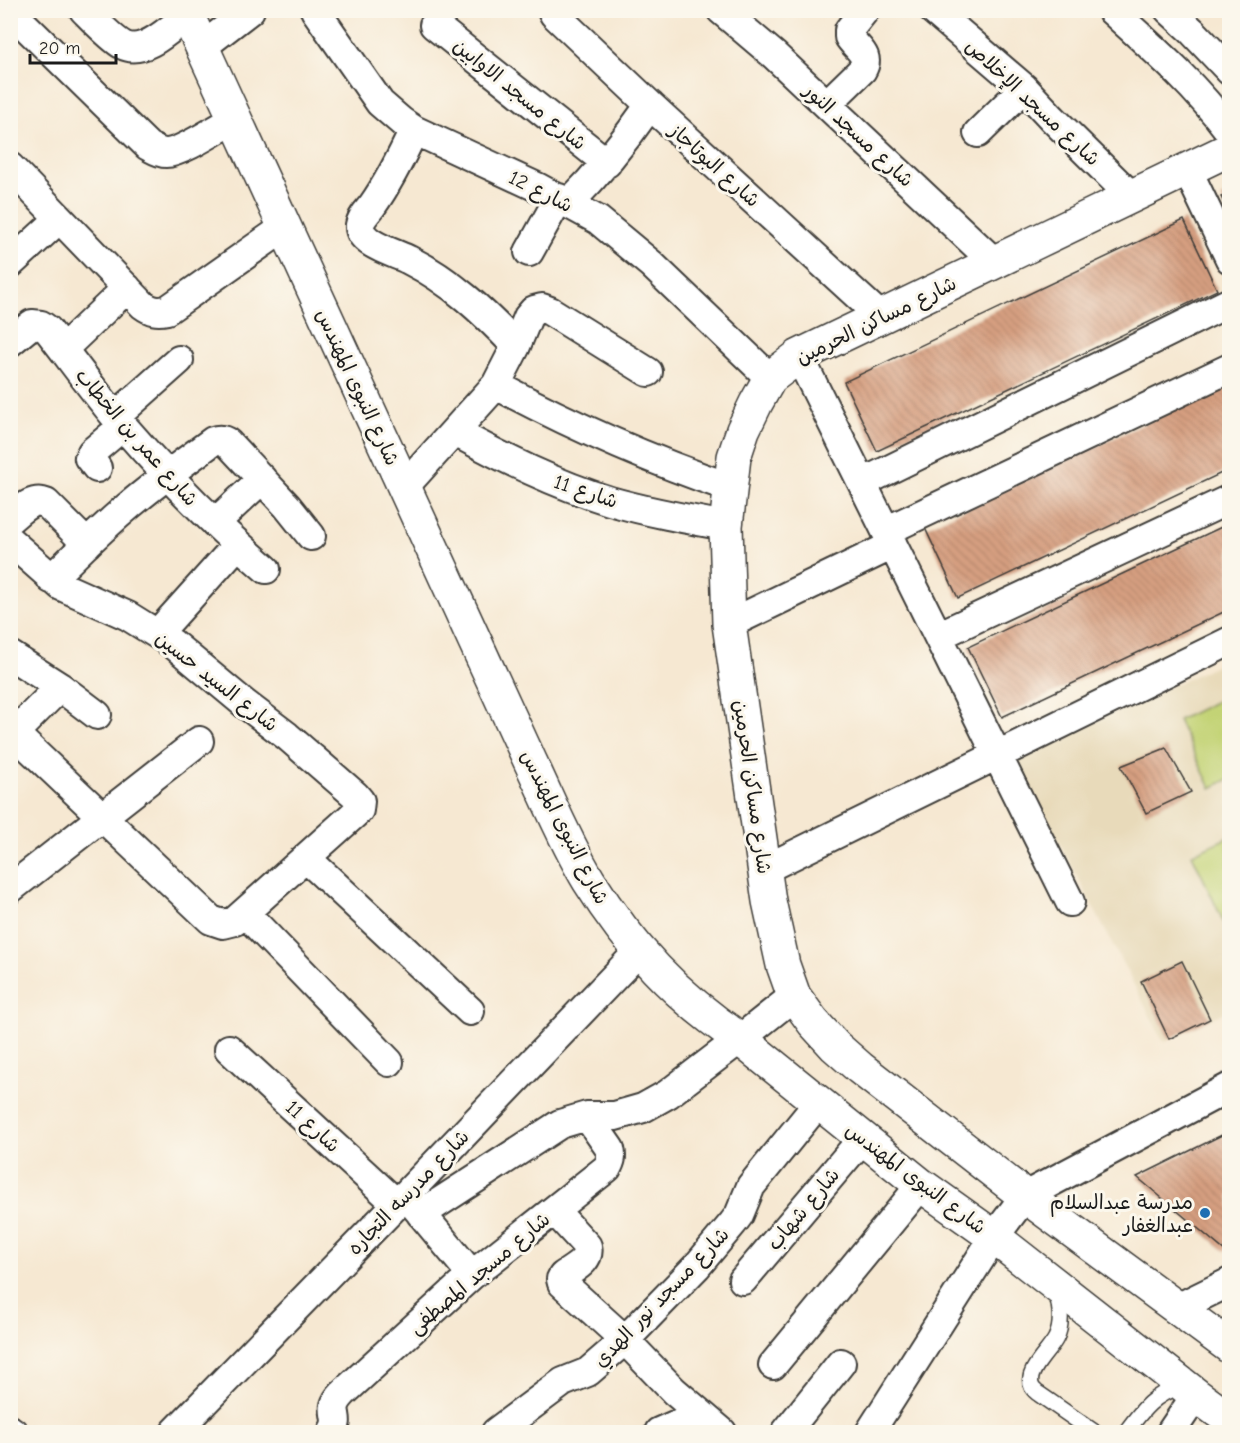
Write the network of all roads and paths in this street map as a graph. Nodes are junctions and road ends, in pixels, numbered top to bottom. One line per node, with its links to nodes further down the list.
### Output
1 (84, 10): 11 (street)
2 (250, 10): 13 (street)
3 (315, 10): 19 (street, شارع 12)
4 (552, 10): 17 (street, شارع البوتاجاز)
5 (722, 10): 16 (street, شارع مسجد النور)
6 (865, 10): 16 (street)
7 (933, 10): 15 (street, شارع مسجد الإخلاص)
8 (1111, 10): 20 (street)
9 (1169, 10): 14 (street)
10 (10, 11): 18 (street)
11 (187, 13): 13 (street, شارع النبوى المهندس)
12 (434, 25): 23 (street, شارع مسجد الاوابين)
13 (202, 47): 18 (street, شارع النبوى المهندس)
14 (1230, 71)
15 (1024, 88): 21 (street); 26 (street, شارع مسجد الإخلاص)
16 (827, 104): 32 (street, شارع مسجد النور)
17 (650, 105): 23 (street); 36 (street, شارع البوتاجاز)
18 (235, 119): 29 (street, شارع النبوى المهندس)
19 (414, 130): 27 (street, شارع 12); 38 (street)
20 (1230, 132)
21 (978, 133)
22 (1230, 148): 25 (street, شارع مساكن الحرمين)
23 (607, 163): 27 (street)
24 (10, 167): 28 (street)
25 (1186, 169): 26 (street, شارع مساكن الحرمين); 31 (street)
26 (1131, 196): 32 (street, شارع مساكن الحرمين)
27 (564, 201): 30 (street); 44 (street, شارع 12)
28 (59, 219): 33 (street); 34 (street)
29 (285, 227): 34 (street); 52 (street, شارع النبوى المهندس)
30 (529, 252)
31 (1230, 259)
32 (994, 262): 36 (street, شارع مساكن الحرمين)
33 (10, 264)
34 (127, 288): 39 (street)
35 (1230, 302): 51 (street)
36 (881, 317): 40 (street, شارع مساكن الحرمين)
37 (11, 339): 39 (street, شارع عمر بن الخطاب)
38 (516, 345): 43 (street); 45 (street)
39 (63, 349): 46 (street, شارع عمر بن الخطاب)
40 (799, 356): 44 (street, شارع مساكن الحرمين); 51 (street)
41 (178, 360): 46 (street)
42 (1230, 368): 59 (street)
43 (648, 372)
44 (770, 378): 53 (street, شارع مساكن الحرمين)
45 (496, 386): 47 (street); 53 (street)
46 (119, 422): 48 (street); 49 (street, شارع عمر بن الخطاب)
47 (455, 432): 52 (street); 57 (street, شارع 11)
48 (97, 468)
49 (167, 475): 50 (street); 56 (street, شارع عمر بن الخطاب); 61 (street)
50 (262, 479): 56 (street); 58 (street)
51 (862, 483): 59 (street)
52 (404, 487): 80 (street, شارع النبوى المهندس)
53 (729, 487): 57 (street, شارع مساكن الحرمين)
54 (1230, 499): 67 (street)
55 (10, 519): 61 (street)
56 (215, 523): 62 (street, شارع عمر بن الخطاب)
57 (726, 526): 65 (street, شارع مساكن الحرمين)
58 (311, 536)
59 (890, 538): 65 (street); 67 (street)
60 (10, 541): 64 (street, شارع السيد حسين)
61 (87, 544): 64 (street)
62 (238, 544): 63 (street, شارع عمر بن الخطاب); 66 (street)
63 (266, 569)
64 (51, 579): 66 (street, شارع السيد حسين)
65 (729, 624): 76 (street, شارع مساكن الحرمين)
66 (158, 633): 75 (street, شارع السيد حسين)
67 (938, 636): 73 (street)
68 (1230, 641): 73 (street)
69 (10, 655): 70 (street)
70 (60, 687): 71 (street); 74 (street)
71 (97, 715)
72 (199, 741): 74 (street)
73 (997, 754): 76 (street); 78 (street)
74 (103, 816): 77 (street); 79 (street)
75 (306, 858): 79 (street); 82 (street)
76 (765, 869): 81 (street, شارع مساكن الحرمين)
77 (10, 889)
78 (1070, 902)
79 (245, 913): 85 (street)
80 (639, 951): 83 (street, شارع النبوى المهندس); 92 (street, شارع مدرسه التجاره)
81 (794, 996): 83 (street); 91 (street)
82 (470, 1011)
83 (740, 1040): 87 (street, شارع النبوى المهندس); 88 (street)
84 (229, 1049): 92 (street, شارع 11)
85 (389, 1062)
86 (1230, 1087): 91 (street)
87 (819, 1102): 89 (street, شارع النبوى المهندس); 100 (street, شارع مسجد نور الهدي)
88 (586, 1116): 92 (street); 93 (street, شارع مسجد المصطفى)
89 (863, 1138): 90 (street, شارع النبوى المهندس); 96 (street, شارع شهاب)
90 (921, 1185): 94 (street, شارع النبوى المهندس); 103 (street)
91 (1025, 1196): 94 (street); 99 (street)
92 (408, 1204): 95 (street, شارع 11); 107 (street, شارع مدرسه التجاره)
93 (554, 1210): 95 (street, شارع مسجد المصطفى); 100 (street)
94 (994, 1237): 97 (street, شارع النبوى المهندس); 113 (street)
95 (472, 1275): 108 (street, شارع مسجد المصطفى)
96 (743, 1280)
97 (1053, 1282): 104 (street, شارع النبوى المهندس); 114 (lane)
98 (1230, 1282): 99 (street)
99 (1177, 1308): 101 (street)
100 (625, 1340): 105 (street); 109 (street, شارع مسجد نور الهدي)
101 (1230, 1347)
102 (841, 1363): 112 (street)
103 (773, 1365)
104 (1189, 1390): 106 (street, شارع النبوى المهندس); 115 (lane); 116 (street)
105 (700, 1414): 110 (street); 111 (street)
106 (1230, 1420)
107 (185, 1429)
108 (333, 1432)
109 (496, 1432)
110 (659, 1432)
111 (722, 1432)
112 (786, 1432)
113 (870, 1432)
114 (1094, 1432)
115 (1126, 1432)
116 (1171, 1432)

